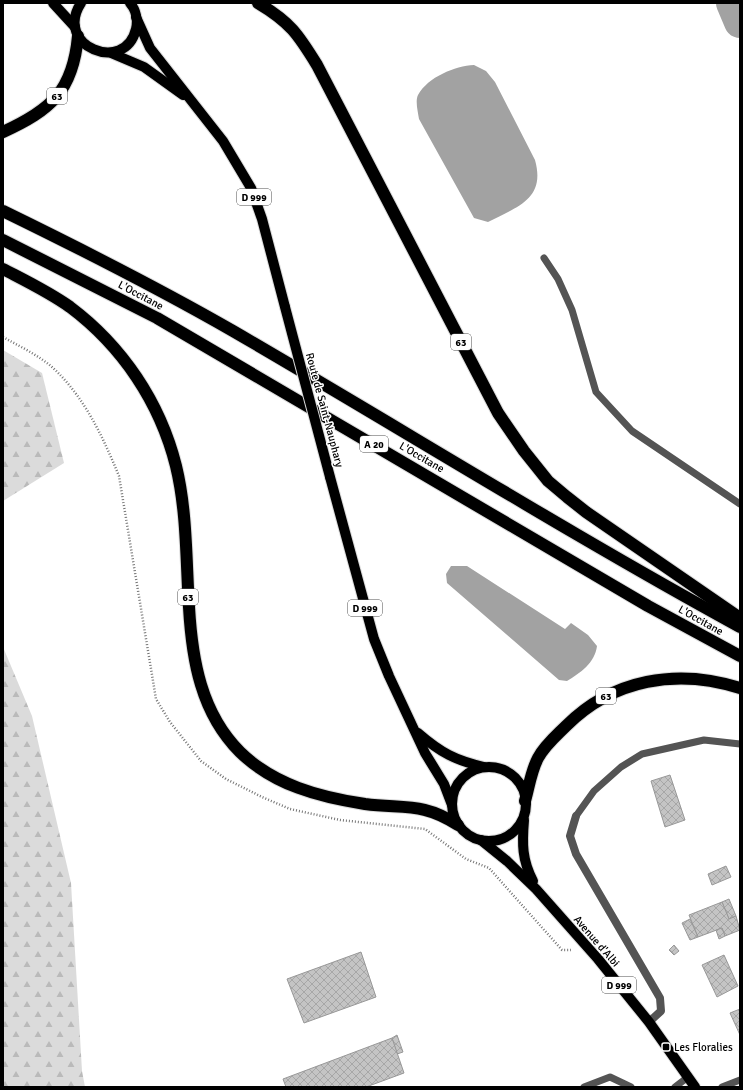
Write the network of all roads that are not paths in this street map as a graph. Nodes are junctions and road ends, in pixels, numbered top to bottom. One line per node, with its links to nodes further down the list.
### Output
1 (53, 3): 6 (main road)
2 (81, 3): 6 (main road)
3 (130, 3): 5 (main road, Route de Saint-Nauphary)
4 (258, 3): 15 (highway, 63)
5 (136, 17): 7 (main road); 8 (main road, Route de Saint-Nauphary / D 999)
6 (76, 31): 7 (main road, Route de Saint-Nauphary); 9 (highway, 63)
7 (111, 53): 8 (main road, Route de Saint-Nauphary / D 999)
8 (193, 102): 19 (main road, Route de Saint-Nauphary / D 999, bridge)
9 (3, 132)
10 (3, 211): 16 (highway, L'Occitane / A 20)
11 (3, 240): 17 (highway, L'Occitane / A 20)
12 (544, 258): 14 (lane)
13 (3, 269): 26 (highway, 63)
14 (740, 504)
15 (740, 618)
16 (740, 627)
17 (740, 656)
18 (740, 688): 22 (highway, 63)
19 (416, 732): 21 (main road, Route de Saint-Nauphary / D 999); 23 (main road, Route de Saint-Nauphary / D 999)
20 (740, 744): 25 (lane)
21 (487, 767): 22 (main road); 23 (main road)
22 (525, 801): 24 (main road)
23 (452, 805): 26 (main road)
24 (524, 815): 27 (main road); 28 (main road, Avenue d'Albi / D 999)
25 (576, 816): 29 (street)
26 (458, 825): 27 (main road)
27 (481, 840): 28 (main road, Avenue d'Albi / D 999)
28 (536, 889): 29 (main road, Avenue d'Albi / D 999)
29 (649, 1022): 30 (main road, Avenue d'Albi / D 999)
30 (688, 1077): 34 (lane); 35 (main road, Avenue d'Albi / D 999)
31 (740, 1080): 36 (lane)
32 (584, 1087): 33 (lane)
33 (631, 1087)
34 (675, 1087)
35 (695, 1087)
36 (722, 1087)

